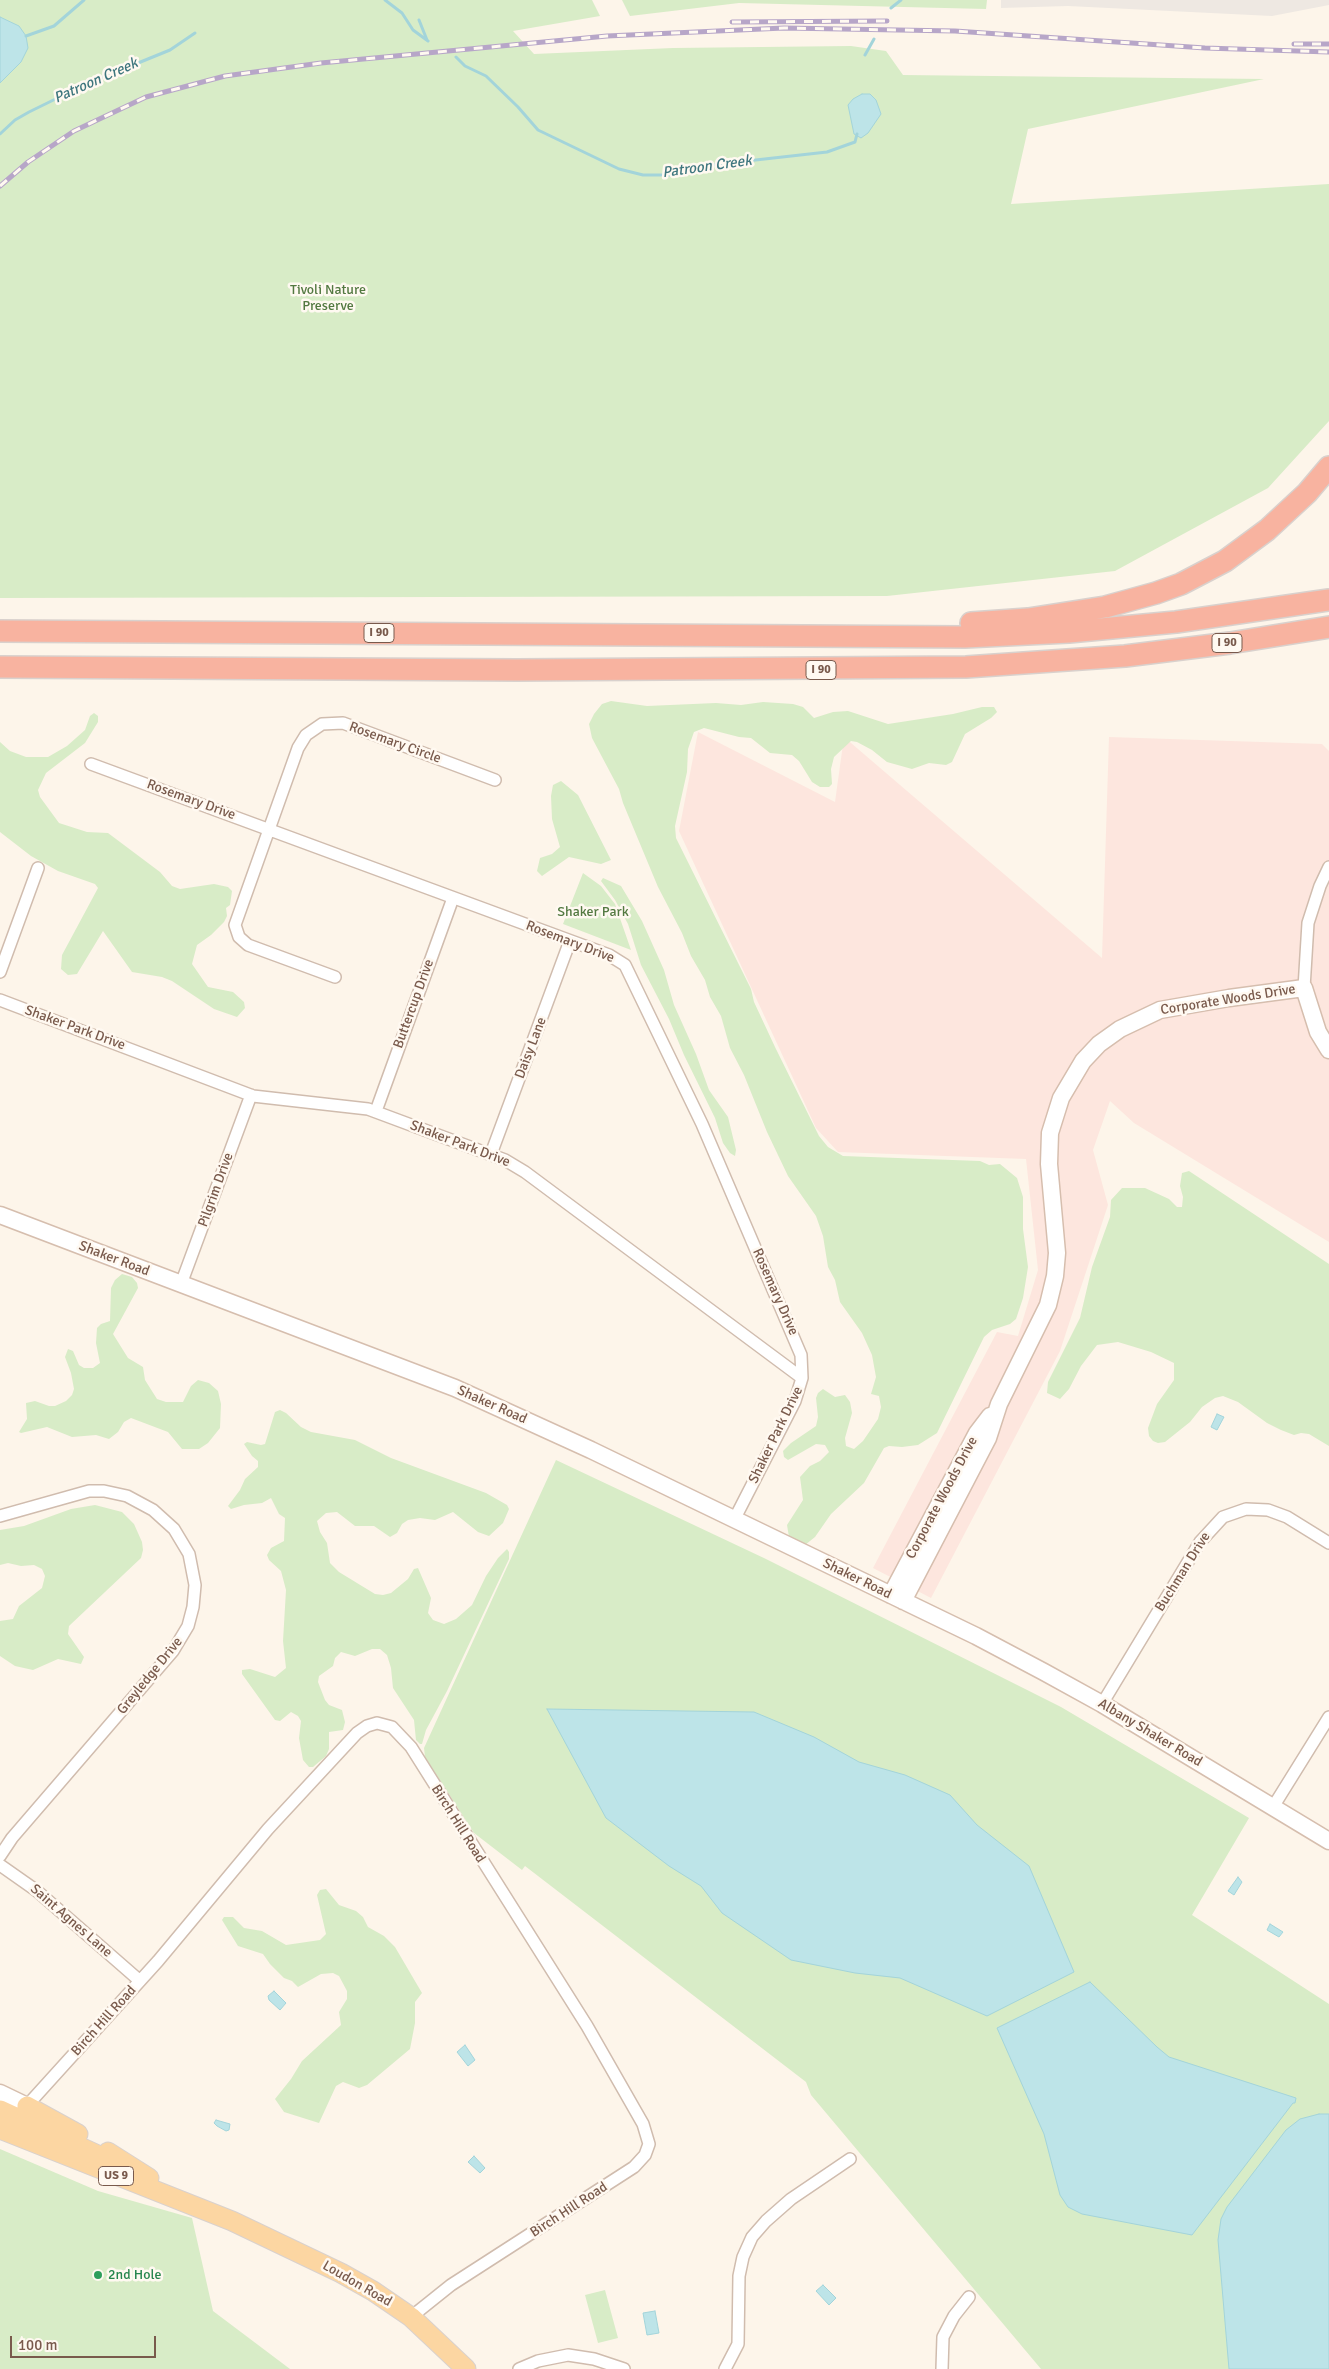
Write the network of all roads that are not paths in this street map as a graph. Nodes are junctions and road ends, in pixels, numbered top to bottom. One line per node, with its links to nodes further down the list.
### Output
1 (1329, 467): 5 (highway)
2 (1329, 600): 5 (highway, I 90)
3 (1329, 627): 6 (highway, I 90)
4 (0, 631): 5 (highway, I 90)
5 (758, 636)
6 (0, 667)
7 (91, 764): 9 (street, Rosemary Drive)
8 (495, 780): 9 (street, Rosemary Circle)
9 (270, 828): 12 (street, Rosemary Drive); 15 (street, Rosemary Circle)
10 (1329, 867): 16 (street)
11 (38, 868): 14 (street)
12 (453, 898): 13 (street, Rosemary Drive); 20 (street, Buttercup Drive)
13 (570, 941): 21 (street, Daisy Lane); 24 (street, Rosemary Drive)
14 (0, 972)
15 (335, 977)
16 (1304, 988): 18 (main road); 28 (main road, Corporate Woods Drive)
17 (0, 1000): 19 (street, Shaker Park Drive)
18 (1329, 1050)
19 (251, 1095): 20 (street, Shaker Park Drive); 23 (street, Pilgrim Drive)
20 (376, 1111): 21 (street, Shaker Park Drive)
21 (491, 1154): 24 (street, Shaker Park Drive)
22 (0, 1216): 23 (main road, Shaker Road)
23 (181, 1284): 26 (main road, Shaker Road)
24 (802, 1378): 26 (street, Shaker Park Drive)
25 (0, 1516): 34 (street, Greyledge Drive)
26 (734, 1520): 28 (main road, Shaker Road)
27 (1329, 1543): 30 (street, Buchman Drive)
28 (897, 1599): 29 (main road, Shaker Road)
29 (967, 1632): 30 (main road, Albany Shaker Road)
30 (1102, 1704): 32 (main road, Albany Shaker Road)
31 (1329, 1717): 32 (street)
32 (1273, 1807): 33 (main road, Albany Shaker Road)
33 (1329, 1841)
34 (0, 1856)
35 (0, 1864): 36 (street, Saint Agnes Lane)
36 (140, 1982): 38 (street, Birch Hill Road); 43 (street, Birch Hill Road)
37 (0, 2093): 38 (main road)
38 (11, 2114): 41 (main road, US 9)
39 (0, 2129): 41 (main road, US 9)
40 (850, 2159): 47 (street)
41 (232, 2221): 43 (main road, Loudon Road / US 9)
42 (969, 2297): 48 (street)
43 (411, 2317): 44 (main road, Loudon Road / US 9)
44 (466, 2369)
45 (520, 2369): 46 (street)
46 (624, 2369)
47 (725, 2369)
48 (942, 2369)

